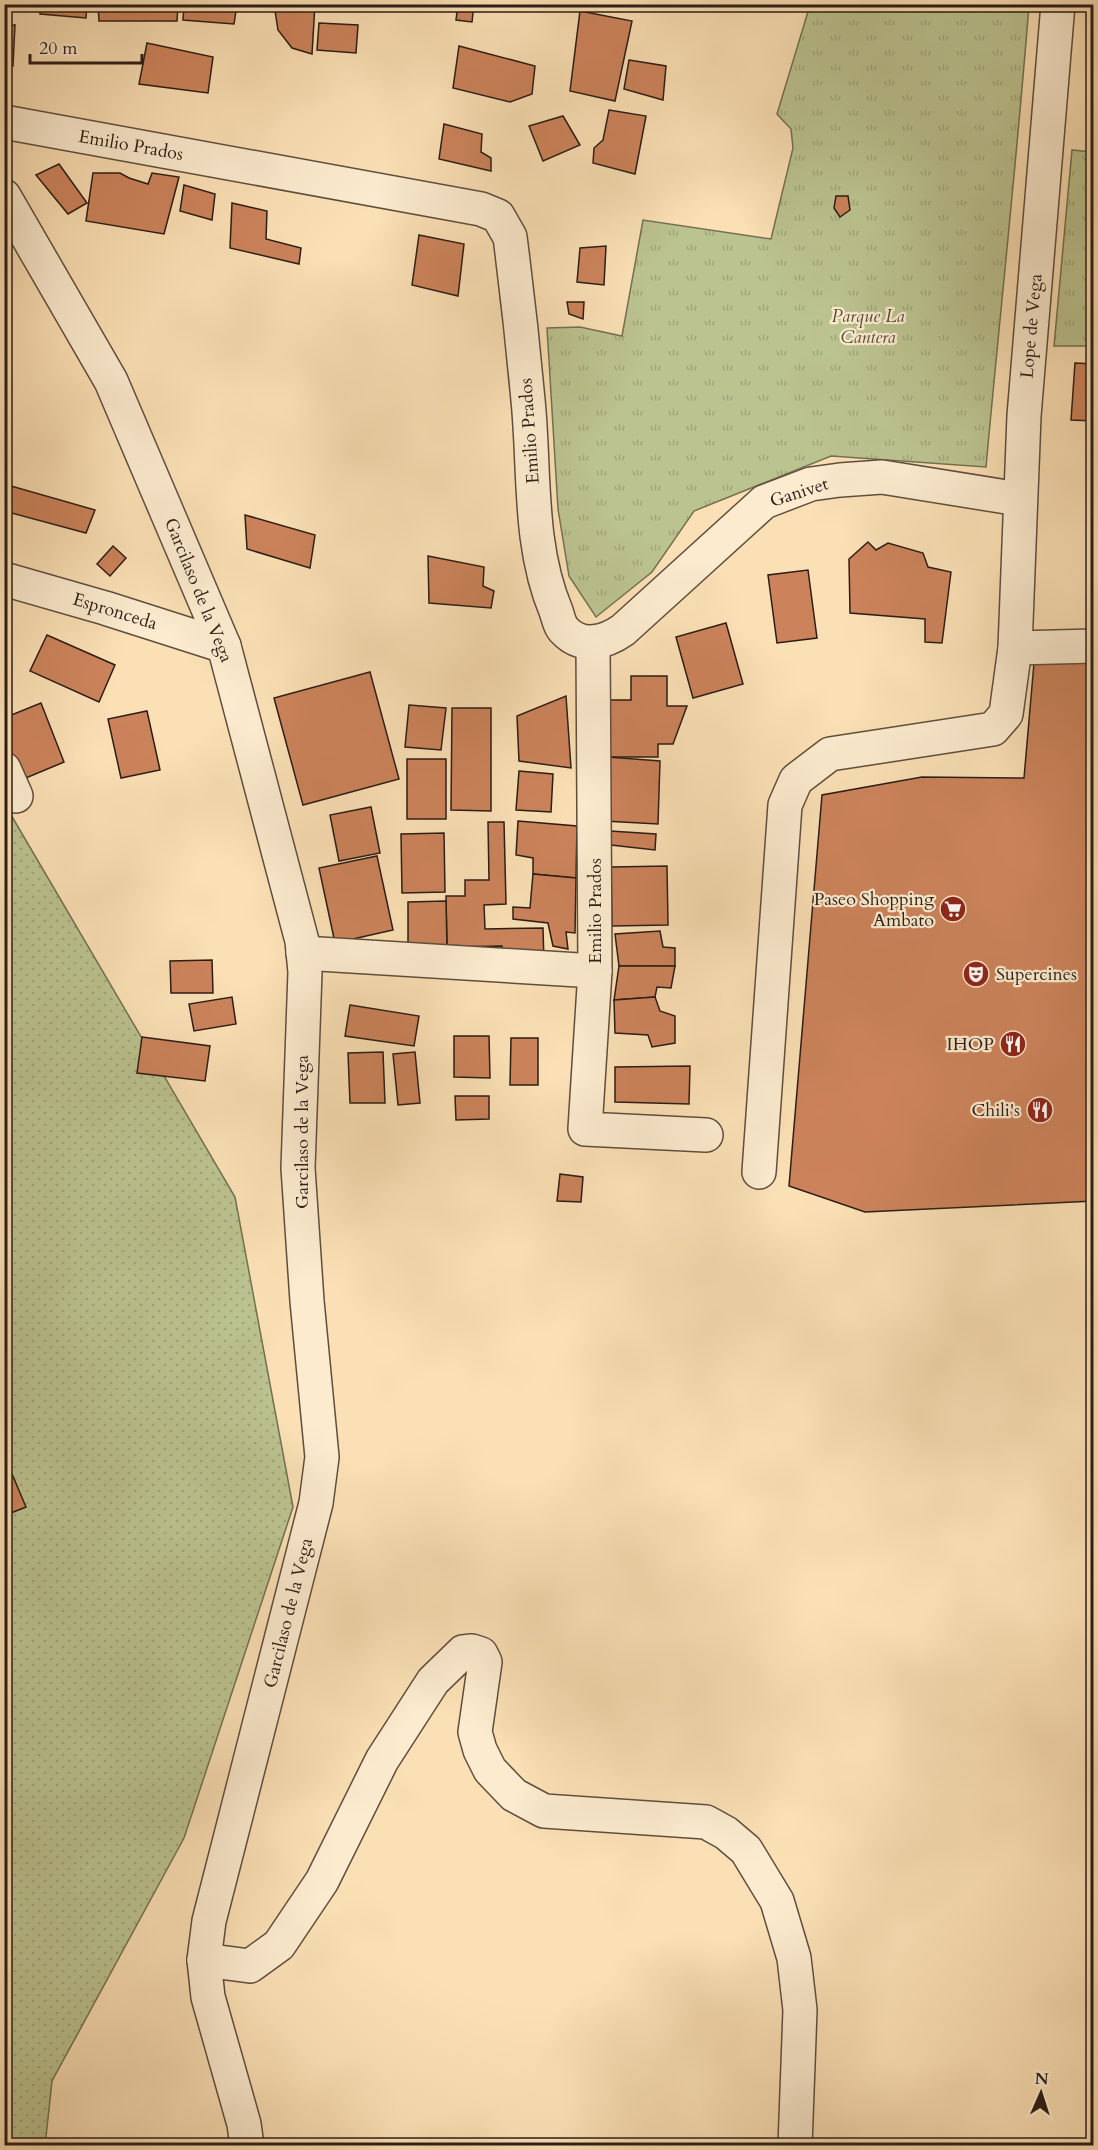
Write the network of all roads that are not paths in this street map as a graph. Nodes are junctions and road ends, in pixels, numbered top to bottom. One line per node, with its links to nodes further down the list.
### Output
1 (1058, 4): 4 (street, Lope de Vega)
2 (4, 122): 6 (street, Emilio Prados)
3 (4, 196): 7 (street, Garcilaso de la Vega)
4 (1019, 498): 6 (street, Ganivet); 9 (street, Lope de Vega)
5 (4, 579): 7 (street, Espronceda)
6 (593, 643): 11 (street, Emilio Prados)
7 (225, 646): 10 (street, Garcilaso de la Vega)
8 (1094, 646): 9 (street)
9 (1015, 648): 13 (street, Lope de Vega)
10 (303, 953): 11 (street); 14 (street, Garcilaso de la Vega)
11 (595, 971): 12 (street, Emilio Prados)
12 (706, 1135)
13 (759, 1172)
14 (204, 1960): 15 (street, Garcilaso de la Vega); 16 (street)
15 (248, 2145)
16 (795, 2145)

